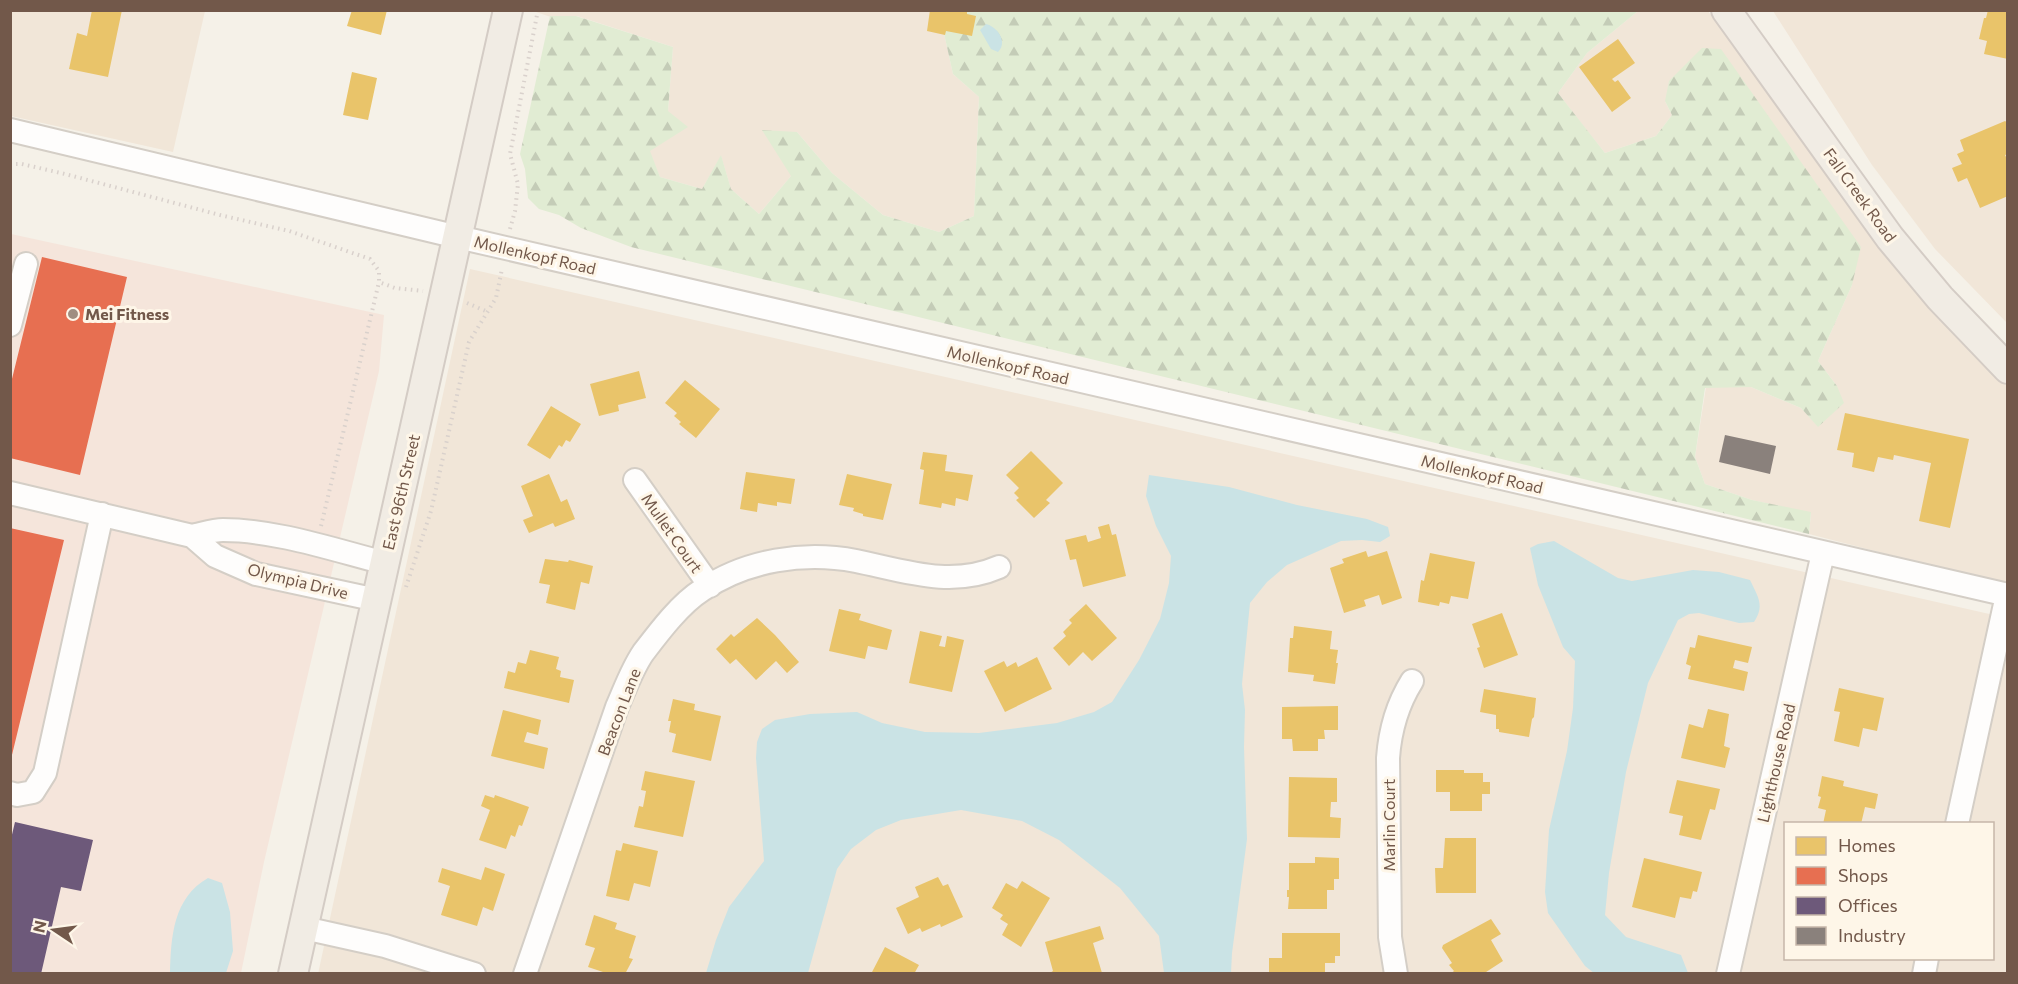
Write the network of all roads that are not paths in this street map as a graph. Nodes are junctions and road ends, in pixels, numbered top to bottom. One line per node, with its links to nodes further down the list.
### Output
1 (508, 10): 4 (main road, East 96th Street)
2 (1726, 10): 7 (main road, Fall Creek Road)
3 (10, 130): 4 (street, Mollenkopf Road)
4 (458, 237): 12 (street, Mollenkopf Road); 13 (main road, East 96th Street)
5 (26, 264): 6 (street)
6 (10, 326)
7 (2007, 369)
8 (635, 480): 15 (street, Mullet Court)
9 (10, 493): 10 (street, Olympia Drive)
10 (102, 514): 11 (street, Olympia Drive); 19 (street)
11 (192, 536): 13 (street, Olympia Drive); 17 (street, Olympia Drive)
12 (1823, 553): 16 (street, Mollenkopf Road); 26 (street, Lighthouse Road)
13 (385, 563): 17 (main road, East 96th Street)
14 (999, 567): 15 (street, Beacon Lane)
15 (710, 586): 24 (street, Beacon Lane)
16 (2007, 595): 20 (street)
17 (390, 597): 21 (main road, East 96th Street)
18 (1412, 681): 25 (street, Marlin Court)
19 (10, 794)
20 (1957, 822)
21 (303, 928): 22 (main road, East 96th Street); 23 (street)
22 (293, 974)
23 (474, 974)
24 (525, 974)
25 (1396, 974)
26 (1728, 974)

